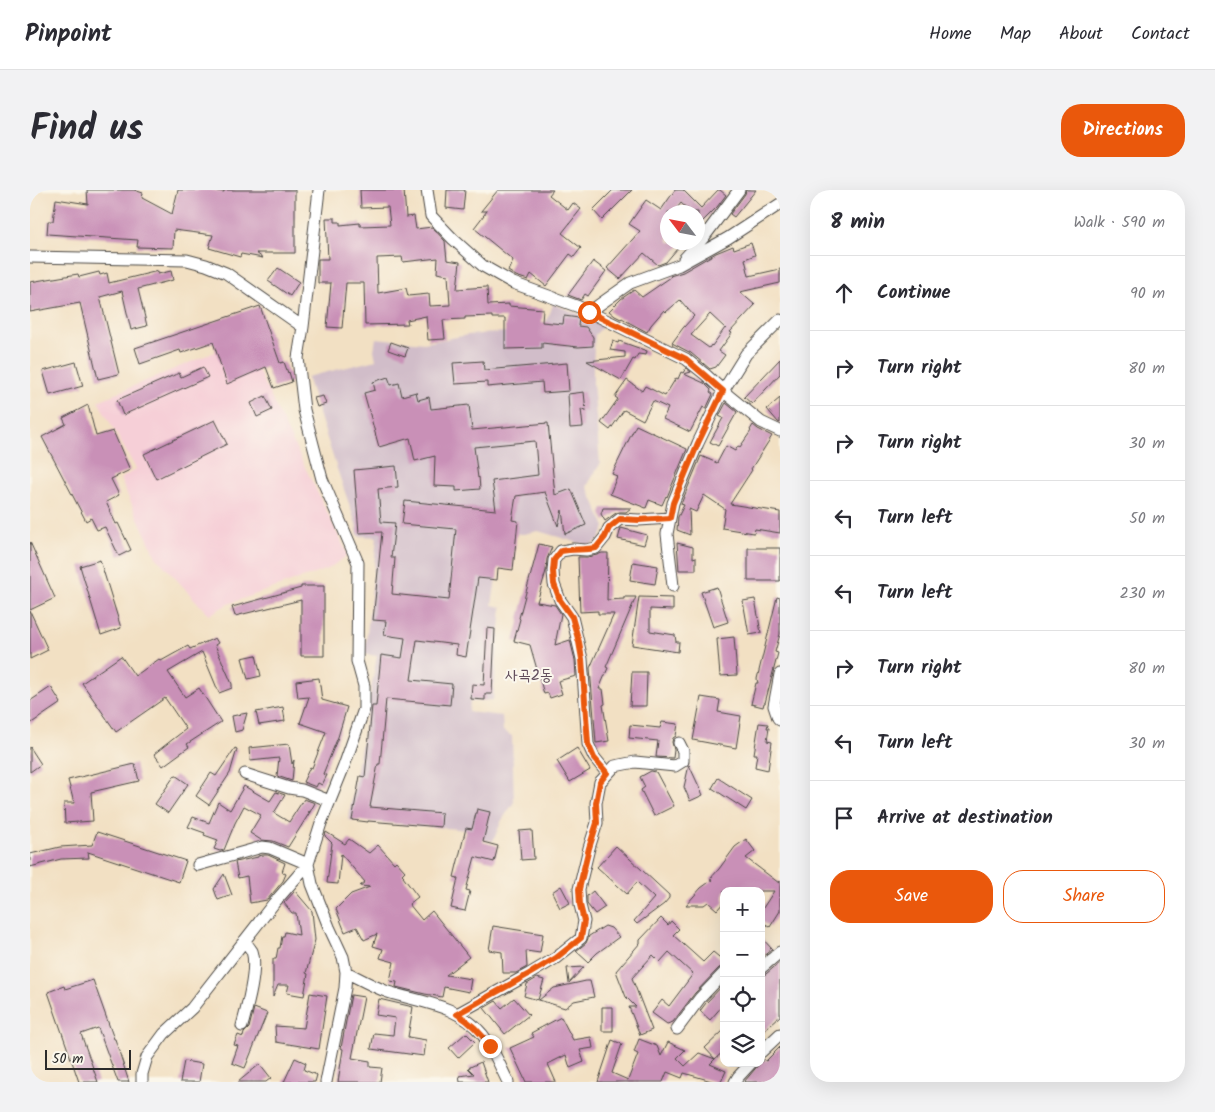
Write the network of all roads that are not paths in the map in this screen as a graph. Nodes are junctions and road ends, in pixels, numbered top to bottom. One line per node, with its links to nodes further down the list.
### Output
1 (319, 190): 9 (street)
2 (427, 190): 7 (street)
3 (739, 190): 6 (street)
4 (780, 204): 6 (street)
5 (30, 257): 9 (street)
6 (678, 265): 7 (street)
7 (589, 312): 10 (street)
8 (780, 320): 10 (street)
9 (303, 327): 19 (street)
10 (723, 391): 11 (street); 12 (street)
11 (780, 431)
12 (670, 518): 13 (street); 17 (street)
13 (673, 586)
14 (780, 674): 15 (street)
15 (780, 720)
16 (679, 743): 17 (street)
17 (607, 773): 27 (street)
18 (245, 774): 19 (street)
19 (330, 800): 20 (street)
20 (308, 864): 21 (street); 22 (street); 25 (street)
21 (198, 865)
22 (244, 942): 28 (street); 33 (street)
23 (780, 952): 24 (street)
24 (765, 965)
25 (346, 972): 27 (street); 34 (street)
26 (720, 977): 29 (street)
27 (457, 1014): 35 (street)
28 (242, 1026)
29 (677, 1029)
30 (780, 1034): 31 (street)
31 (765, 1048)
32 (747, 1067): 36 (street)
33 (142, 1082)
34 (326, 1082)
35 (508, 1082)
36 (736, 1082)

